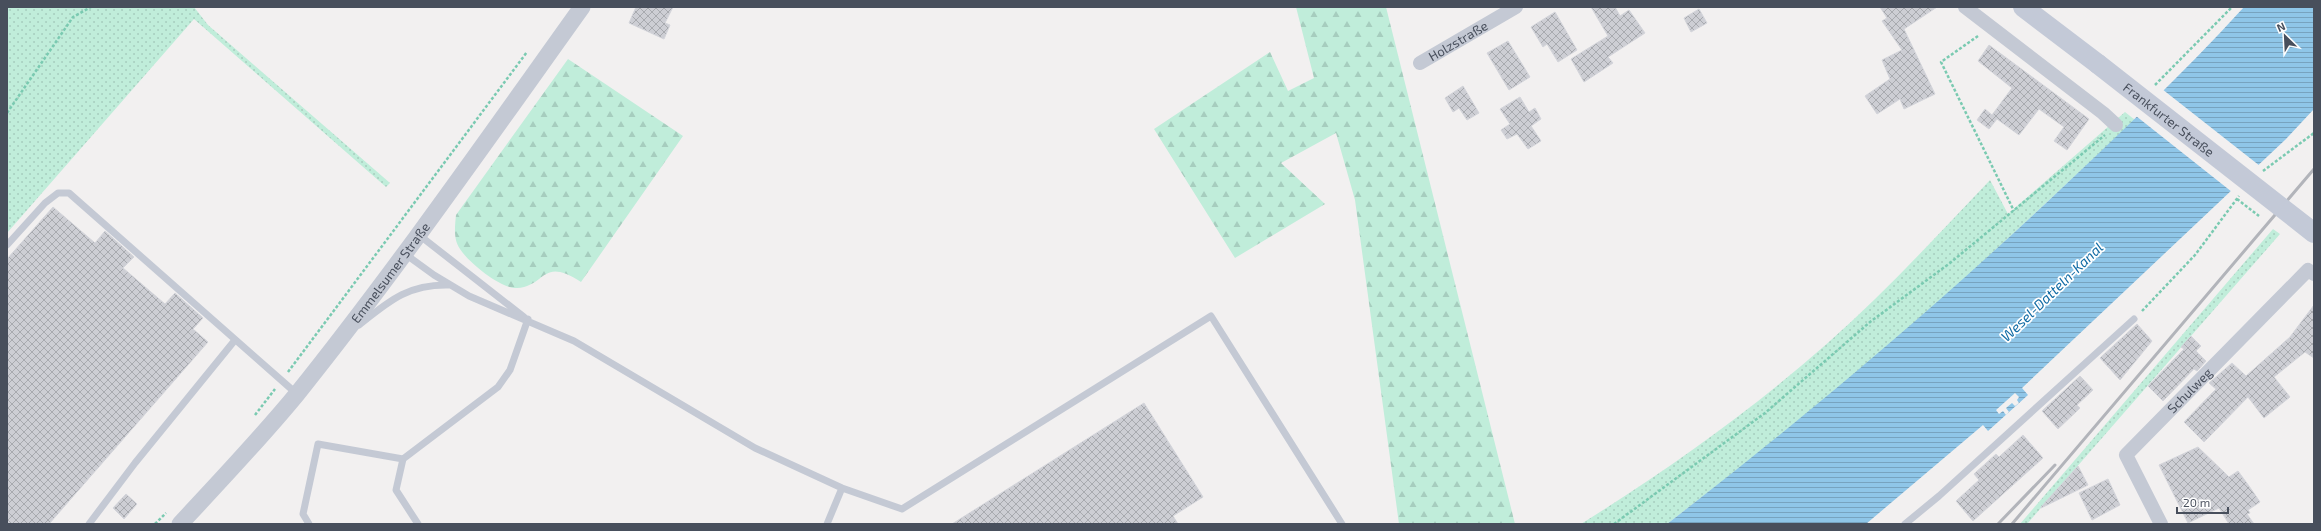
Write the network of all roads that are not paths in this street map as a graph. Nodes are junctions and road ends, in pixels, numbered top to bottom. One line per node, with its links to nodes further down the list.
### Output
1 (582, 7): 8 (street, Emmelsumer Straße)
2 (1516, 7): 5 (street, Holzstraße)
3 (1965, 7): 6 (street)
4 (2023, 7): 7 (main road, Frankfurter Straße, bridge)
5 (1420, 63)
6 (2116, 125)
7 (2314, 233)
8 (419, 235): 10 (street, Emmelsumer Straße); 13 (lane)
9 (7, 245): 15 (lane)
10 (404, 253): 12 (lane); 16 (street, Emmelsumer Straße)
11 (2311, 272): 27 (street, Schulweg)
12 (451, 285): 13 (lane); 16 (lane)
13 (528, 319): 18 (lane); 19 (lane)
14 (2134, 319): 26 (lane)
15 (235, 340): 17 (lane); 20 (lane)
16 (335, 344): 17 (street, Emmelsumer Straße)
17 (296, 394): 21 (street, Emmelsumer Straße)
18 (403, 459): 22 (lane); 23 (lane)
19 (842, 488): 24 (lane); 25 (lane)
20 (89, 524)
21 (180, 524)
22 (309, 524)
23 (418, 524)
24 (827, 524)
25 (1342, 524)
26 (1905, 524)
27 (2161, 524)

